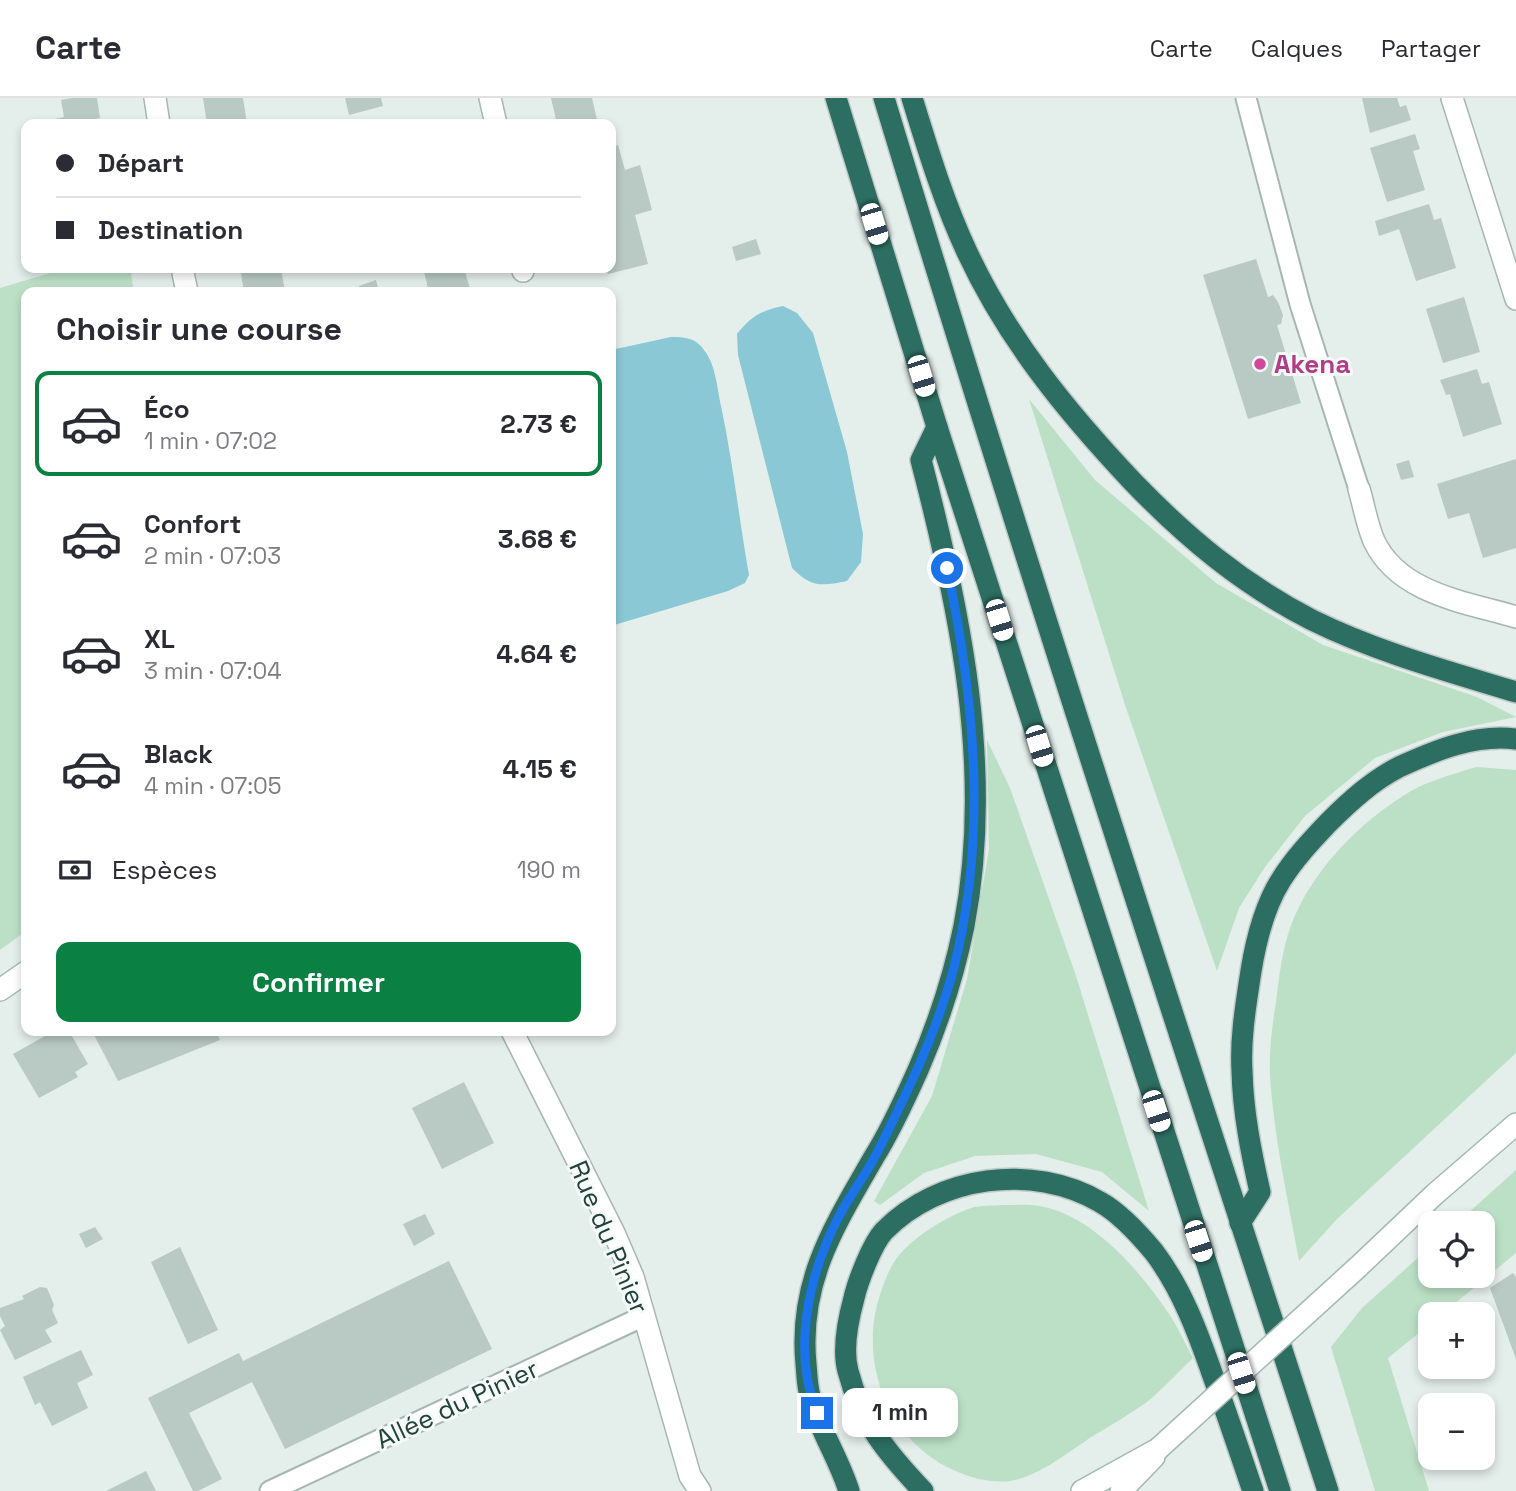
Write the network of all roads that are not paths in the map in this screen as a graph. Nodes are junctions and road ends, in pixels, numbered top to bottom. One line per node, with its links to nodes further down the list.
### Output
1 (155, 98): 8 (street)
2 (489, 98): 9 (street)
3 (836, 98): 11 (highway)
4 (884, 98): 20 (highway)
5 (912, 98): 14 (highway)
6 (1246, 98): 12 (lane)
7 (1452, 98): 10 (street)
8 (158, 119)
9 (495, 119)
10 (1516, 299)
11 (937, 426): 25 (highway); 30 (highway)
12 (1359, 489): 13 (street)
13 (1516, 617)
14 (1516, 692)
15 (1516, 739): 20 (highway)
16 (21, 975): 17 (street)
17 (0, 990)
18 (515, 1036): 21 (street, Rue du Pinier)
19 (1516, 1124): 22 (street, bridge)
20 (1240, 1223): 31 (highway)
21 (645, 1317): 23 (lane, Allée du Pinier); 24 (street, Rue du Pinier)
22 (1158, 1449): 27 (street); 28 (street)
23 (270, 1491)
24 (699, 1491)
25 (849, 1491)
26 (923, 1491): 29 (highway)
27 (1082, 1491)
28 (1121, 1491)
29 (1253, 1491)
30 (1280, 1491)
31 (1328, 1491)

